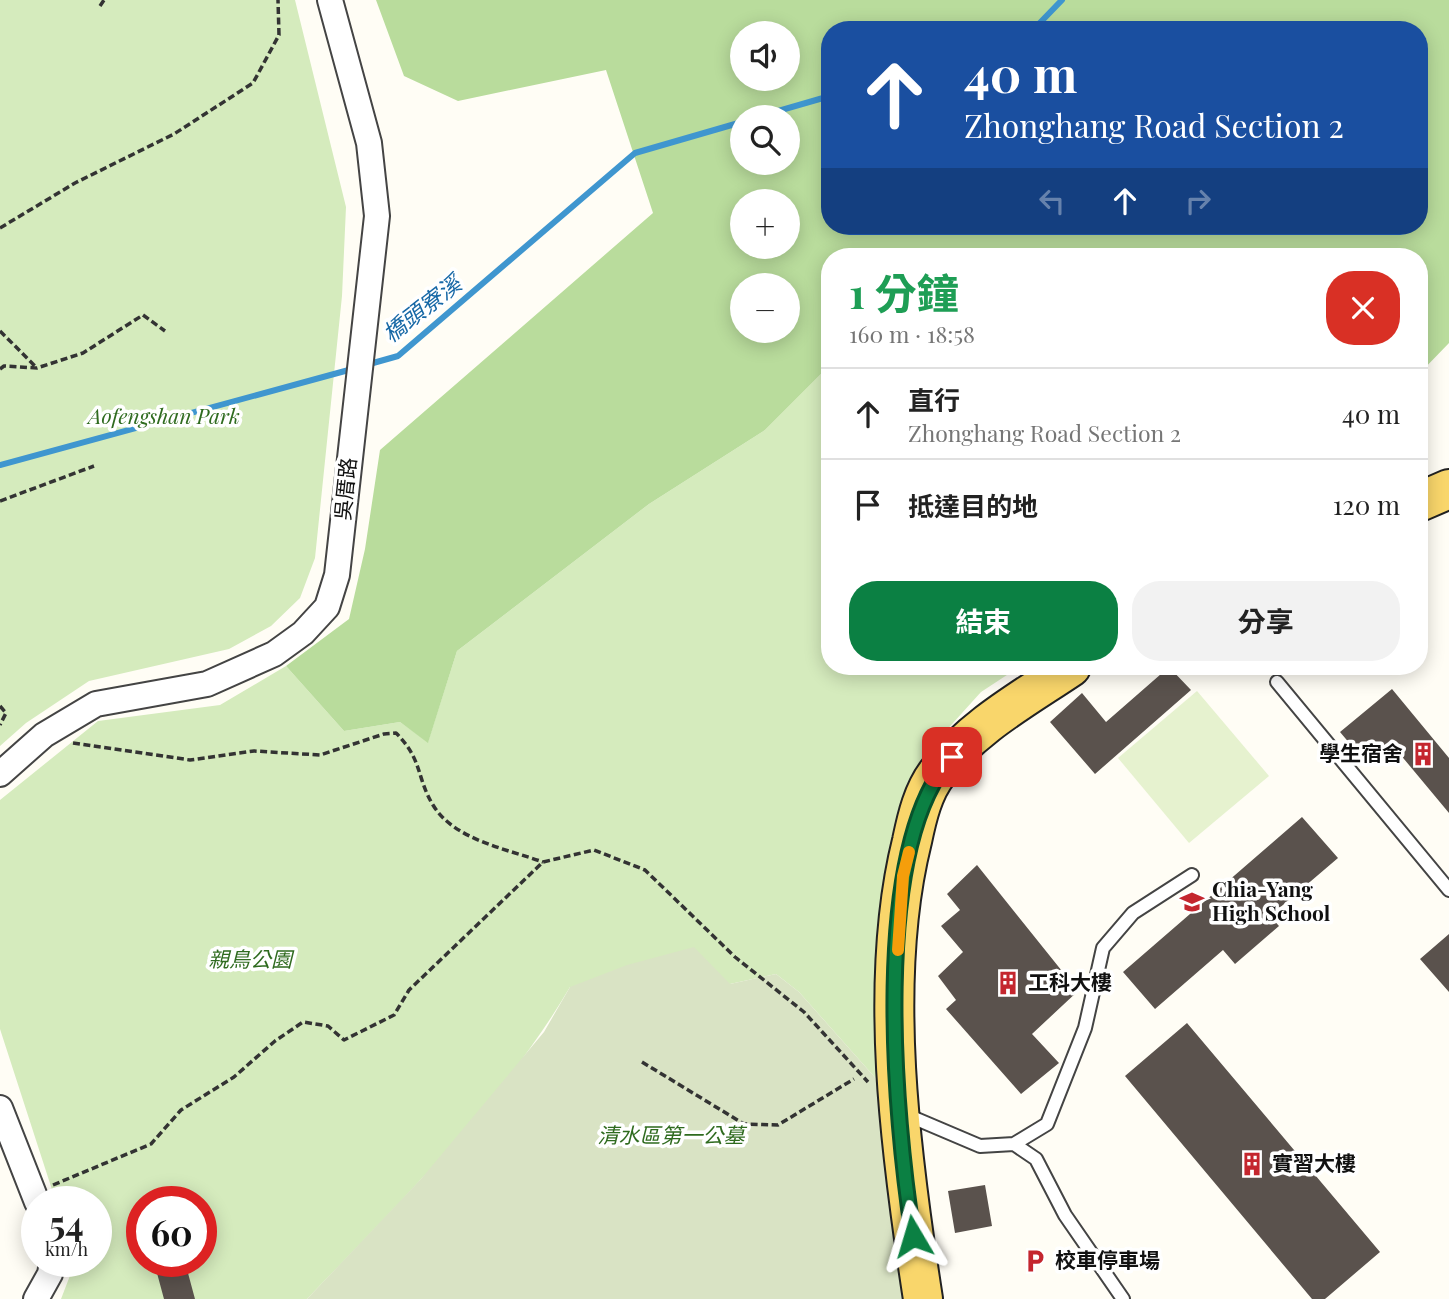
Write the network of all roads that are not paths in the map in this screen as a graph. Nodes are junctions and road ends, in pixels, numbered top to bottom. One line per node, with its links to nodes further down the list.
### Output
1 (330, 0): 6 (street, 吳厝路)
2 (1449, 489): 3 (main road)
3 (1428, 498)
4 (1060, 675): 10 (main road)
5 (1277, 682): 8 (lane)
6 (0, 774)
7 (1192, 874): 11 (lane)
8 (1449, 890)
9 (0, 1108): 12 (street)
10 (900, 1112): 11 (lane); 15 (main road)
11 (1014, 1144): 16 (lane)
12 (30, 1186)
13 (48, 1277): 14 (street)
14 (36, 1299)
15 (922, 1299)
16 (1123, 1299)

